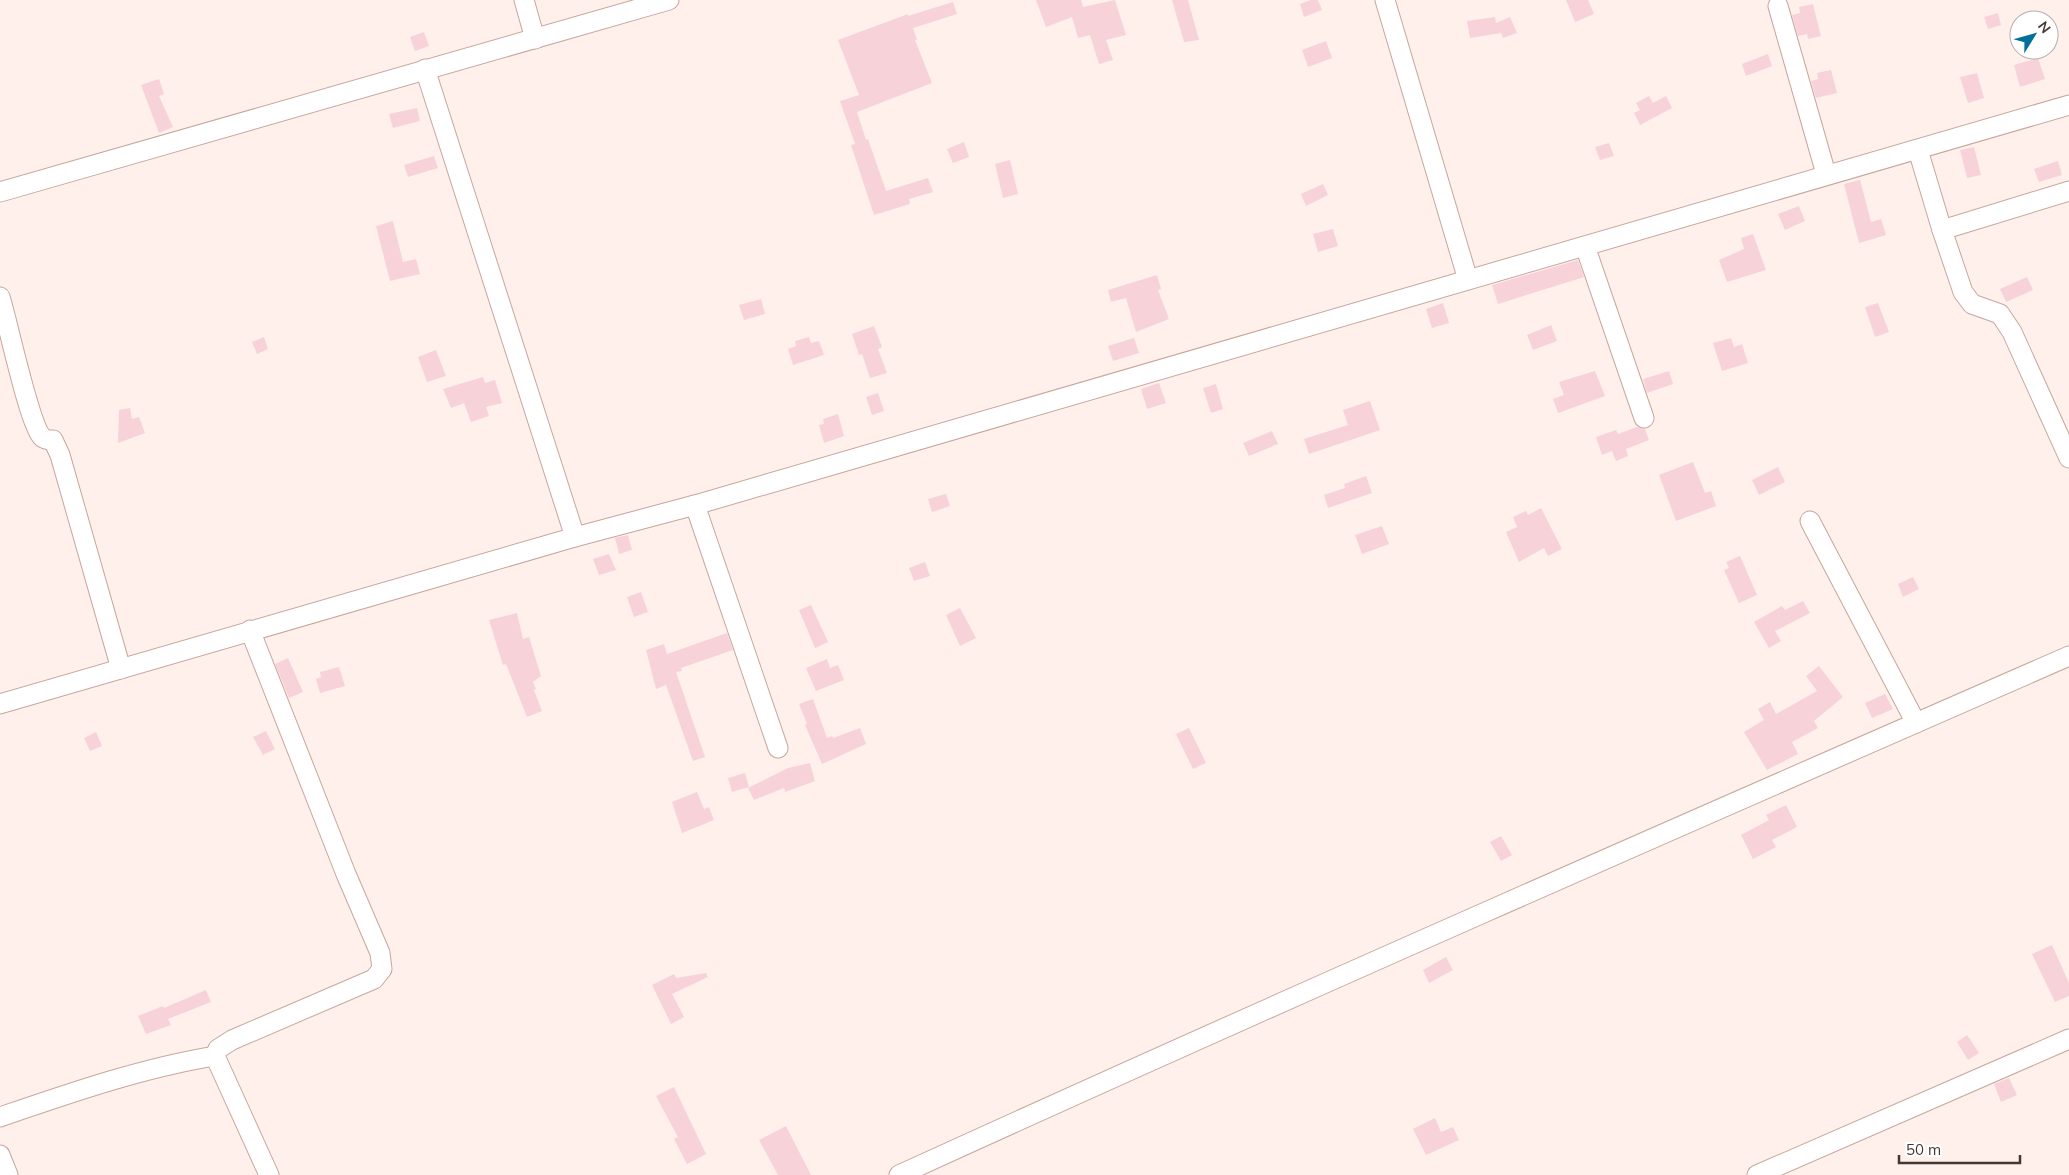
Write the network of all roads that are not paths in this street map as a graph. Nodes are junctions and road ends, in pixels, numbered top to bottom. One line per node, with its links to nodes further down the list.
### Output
1 (524, 0): 5 (street)
2 (669, 0): 5 (street)
3 (1385, 0): 14 (street)
4 (1778, 6): 9 (street)
5 (534, 39): 6 (street)
6 (425, 69): 11 (street); 20 (street)
7 (2069, 105): 8 (street)
8 (1918, 150): 9 (street); 12 (street)
9 (1826, 174): 13 (street)
10 (2069, 191): 12 (street)
11 (0, 192)
12 (1942, 230): 17 (street)
13 (1585, 246): 14 (street); 16 (street)
14 (1468, 280): 18 (street)
15 (0, 297): 23 (street)
16 (1644, 418)
17 (2069, 458)
18 (695, 505): 20 (street); 26 (street)
19 (1810, 521): 25 (street)
20 (575, 537): 21 (street)
21 (250, 630): 23 (street); 28 (street)
22 (2069, 656): 25 (street)
23 (121, 669): 24 (street)
24 (0, 704)
25 (1916, 723): 33 (street)
26 (778, 748)
27 (2069, 1039): 34 (street)
28 (215, 1056): 29 (street); 32 (street)
29 (0, 1117)
30 (0, 1155): 31 (street)
31 (8, 1175)
32 (269, 1175)
33 (899, 1175)
34 (1757, 1175)

